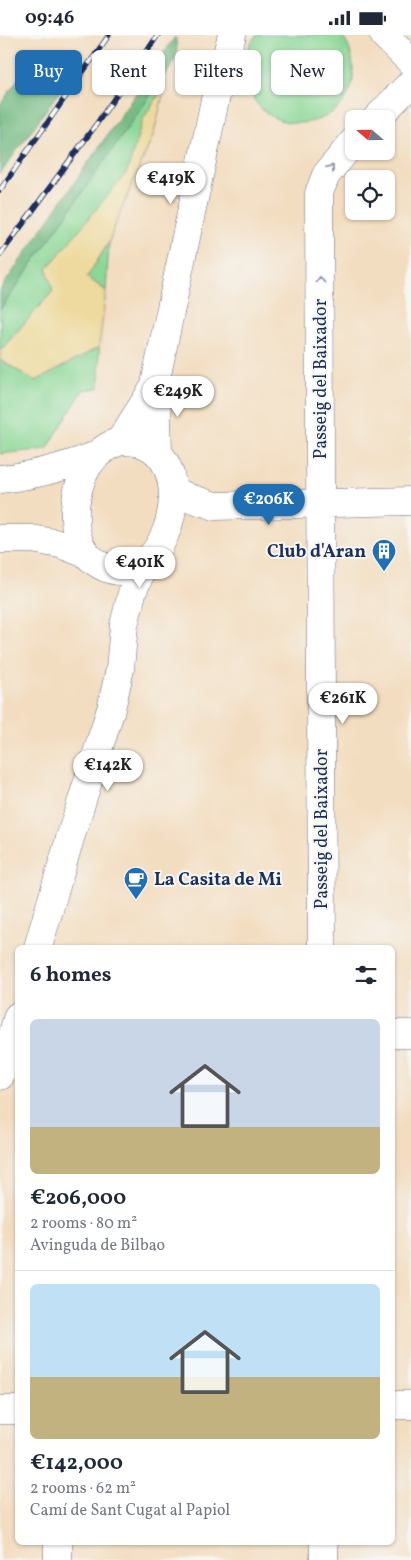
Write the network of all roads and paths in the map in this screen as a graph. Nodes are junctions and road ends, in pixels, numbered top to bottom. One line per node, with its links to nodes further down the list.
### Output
1 (232, 35): 7 (street)
2 (384, 35): 3 (street)
3 (411, 61)
4 (411, 83): 5 (street)
5 (385, 110)
6 (345, 152): 15 (street, Passeig del Baixador, one-way to 6)
7 (155, 386): 8 (street); 9 (street)
8 (120, 441): 9 (street); 10 (street)
9 (158, 452): 12 (street)
10 (97, 455): 11 (street); 13 (street)
11 (13, 478): 13 (street)
12 (173, 490): 16 (street); 17 (street)
13 (76, 499): 19 (street); 20 (street)
14 (411, 501): 15 (street)
15 (321, 503): 16 (street); 24 (street, Passeig del Baixador)
16 (215, 506): 17 (street)
17 (165, 535): 21 (street)
18 (0, 539): 19 (street)
19 (32, 539): 20 (street)
20 (89, 557): 21 (street); 22 (street)
21 (145, 563): 22 (street)
22 (124, 625): 23 (street)
23 (39, 945)
24 (322, 945)
25 (15, 1033): 28 (street)
26 (395, 1034): 27 (street)
27 (411, 1034)
28 (0, 1076)
29 (395, 1405): 30 (street)
30 (411, 1405)
31 (0, 1409): 32 (street)
32 (15, 1410)
33 (58, 1545): 35 (street)
34 (324, 1545): 36 (street)
35 (58, 1560)
36 (324, 1560)

